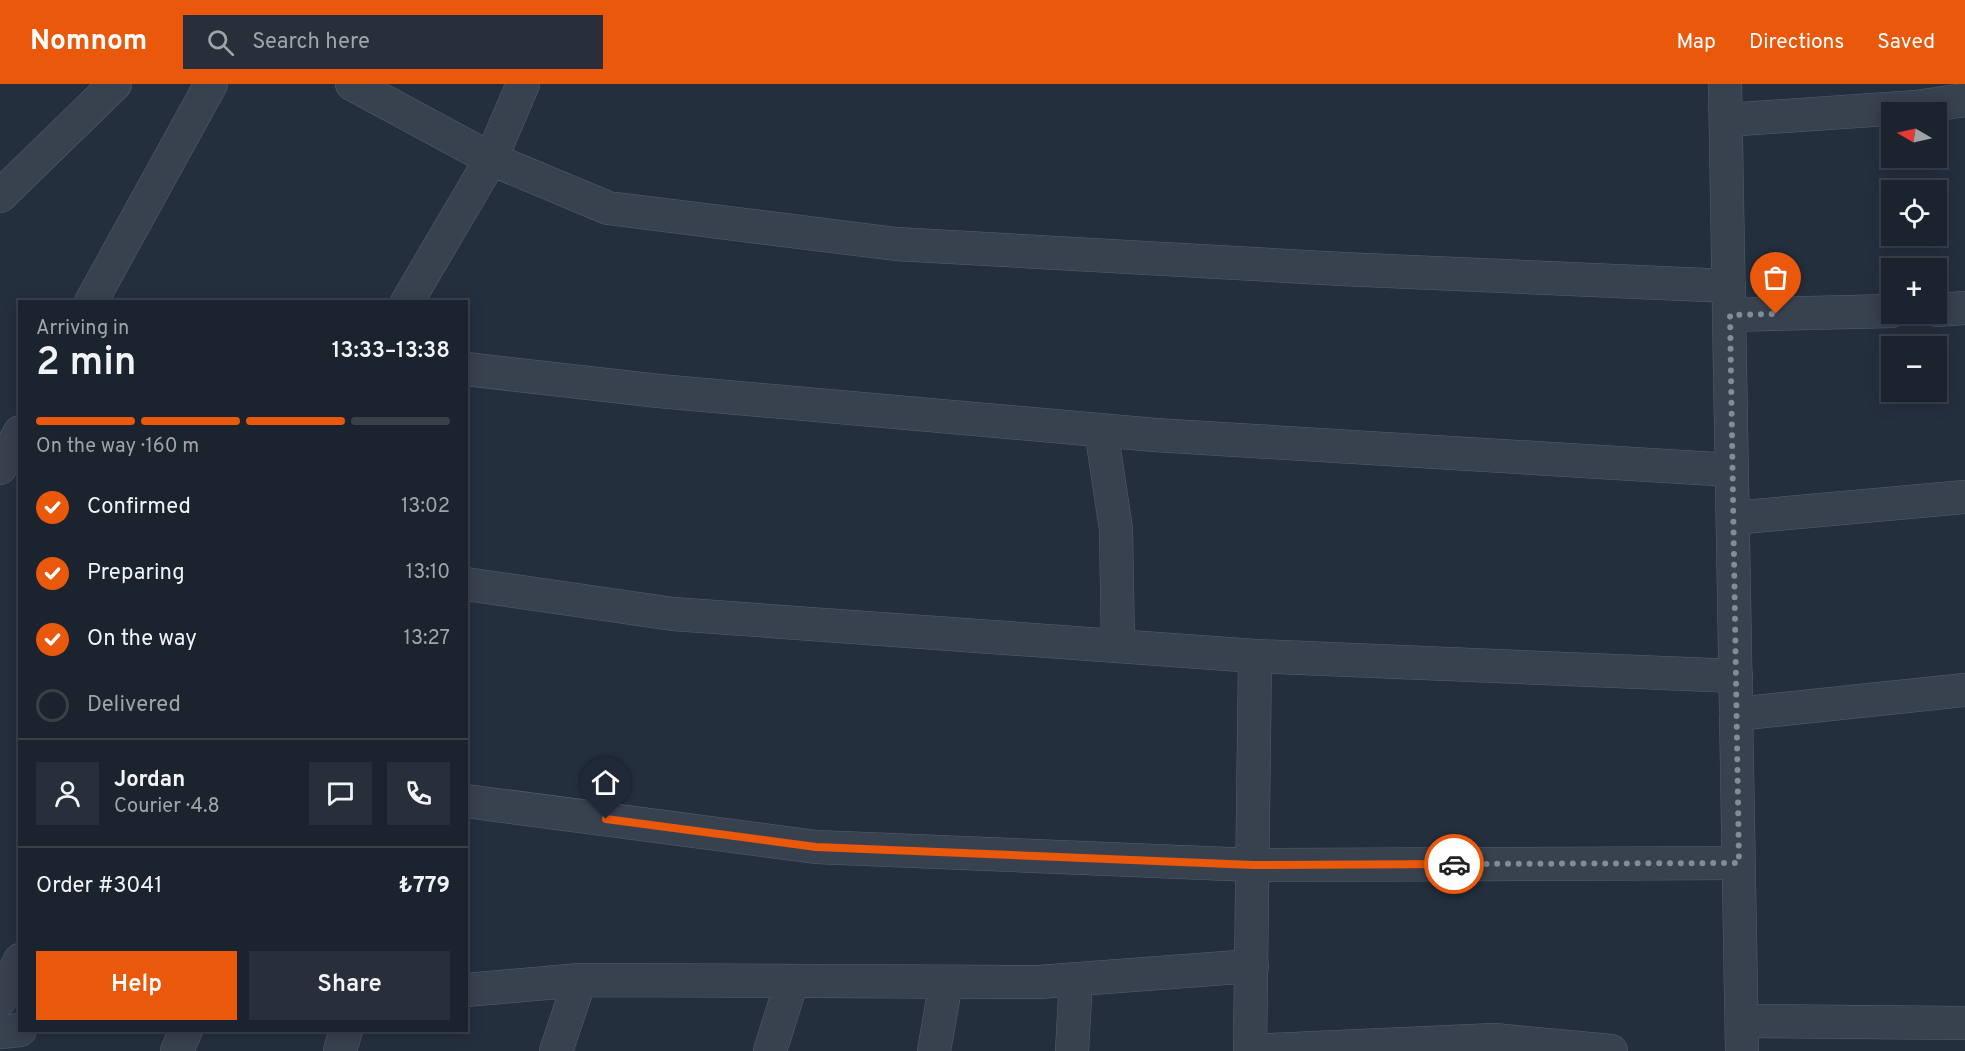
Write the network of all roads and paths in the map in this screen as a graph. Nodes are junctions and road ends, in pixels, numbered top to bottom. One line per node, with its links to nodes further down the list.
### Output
1 (115, 84): 9 (street)
2 (211, 84): 10 (street)
3 (352, 84): 8 (street)
4 (523, 84): 8 (street)
5 (1725, 84): 7 (street)
6 (1965, 100): 7 (street)
7 (1726, 120): 12 (street)
8 (491, 159): 11 (street); 12 (street)
9 (0, 196)
10 (92, 300)
11 (408, 300)
12 (1729, 301): 15 (street); 20 (street)
13 (1965, 308): 14 (street)
14 (1947, 309)
15 (1881, 310)
16 (468, 369): 17 (street)
17 (1101, 430): 20 (street); 24 (street)
18 (18, 436): 19 (street)
19 (0, 468)
20 (1732, 470): 22 (street)
21 (1965, 497): 22 (street)
22 (1733, 518): 26 (street)
23 (468, 584): 24 (street)
24 (1118, 646): 25 (street)
25 (1255, 656): 26 (street); 31 (street)
26 (1736, 676): 28 (street)
27 (1965, 690): 28 (street)
28 (1736, 714): 30 (street)
29 (468, 801): 31 (street)
30 (1739, 863): 31 (street); 45 (street)
31 (1253, 865): 33 (street)
32 (18, 964): 39 (street)
33 (1252, 966): 35 (street); 53 (street)
34 (580, 980): 36 (street); 38 (street); 49 (street)
35 (1076, 980): 37 (street); 52 (street)
36 (792, 981): 37 (street); 50 (street)
37 (946, 982): 51 (street)
38 (468, 990)
39 (0, 1000)
40 (1965, 1023): 45 (street)
41 (18, 1030): 42 (street)
42 (0, 1032)
43 (185, 1032): 47 (street)
44 (345, 1032): 48 (street)
45 (1742, 1036)
46 (1493, 1045): 53 (street); 54 (street)
47 (177, 1051)
48 (340, 1051)
49 (556, 1051)
50 (770, 1051)
51 (934, 1051)
52 (1072, 1051)
53 (1250, 1051)
54 (1611, 1051)

